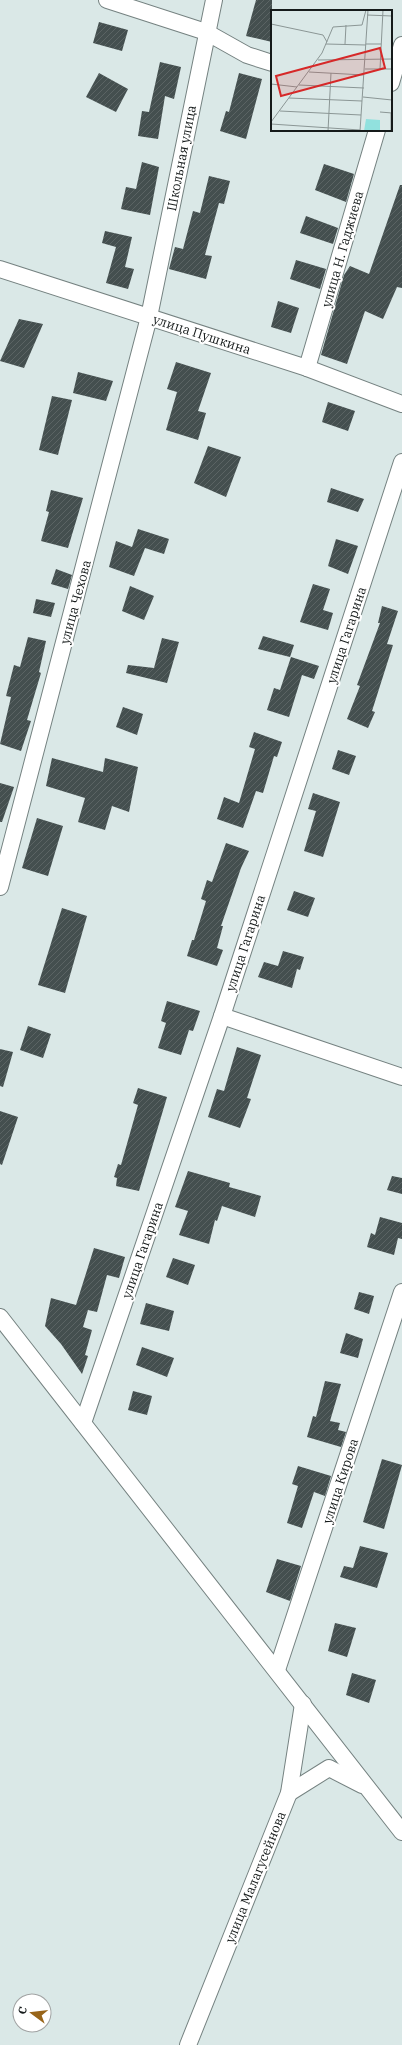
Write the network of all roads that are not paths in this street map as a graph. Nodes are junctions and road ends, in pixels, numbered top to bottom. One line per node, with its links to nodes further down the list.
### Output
1 (107, 0): 3 (street)
2 (214, 0): 3 (street, Школьная улица)
3 (206, 32): 5 (street); 9 (street, Школьная улица)
4 (402, 46): 6 (street)
5 (271, 64)
6 (392, 80)
7 (377, 131): 10 (street, улица Н. Гаджиева)
8 (0, 269): 9 (street, улица Пушкина)
9 (149, 317): 10 (street, улица Пушкина); 13 (street, улица Чехова)
10 (307, 368): 11 (street, улица Пушкина)
11 (402, 404)
12 (402, 462): 14 (street, улица Гагарина)
13 (0, 887)
14 (222, 1016): 15 (street); 18 (street, улица Гагарина)
15 (402, 1077)
16 (402, 1292): 19 (street, улица Кирова)
17 (0, 1317): 18 (street)
18 (83, 1423): 19 (street)
19 (277, 1670): 20 (street)
20 (303, 1704): 21 (street); 22 (street, улица Малагусейнова)
21 (367, 1787): 22 (street); 23 (street)
22 (289, 1793): 24 (street, улица Малагусейнова)
23 (402, 1832)
24 (188, 2045)

